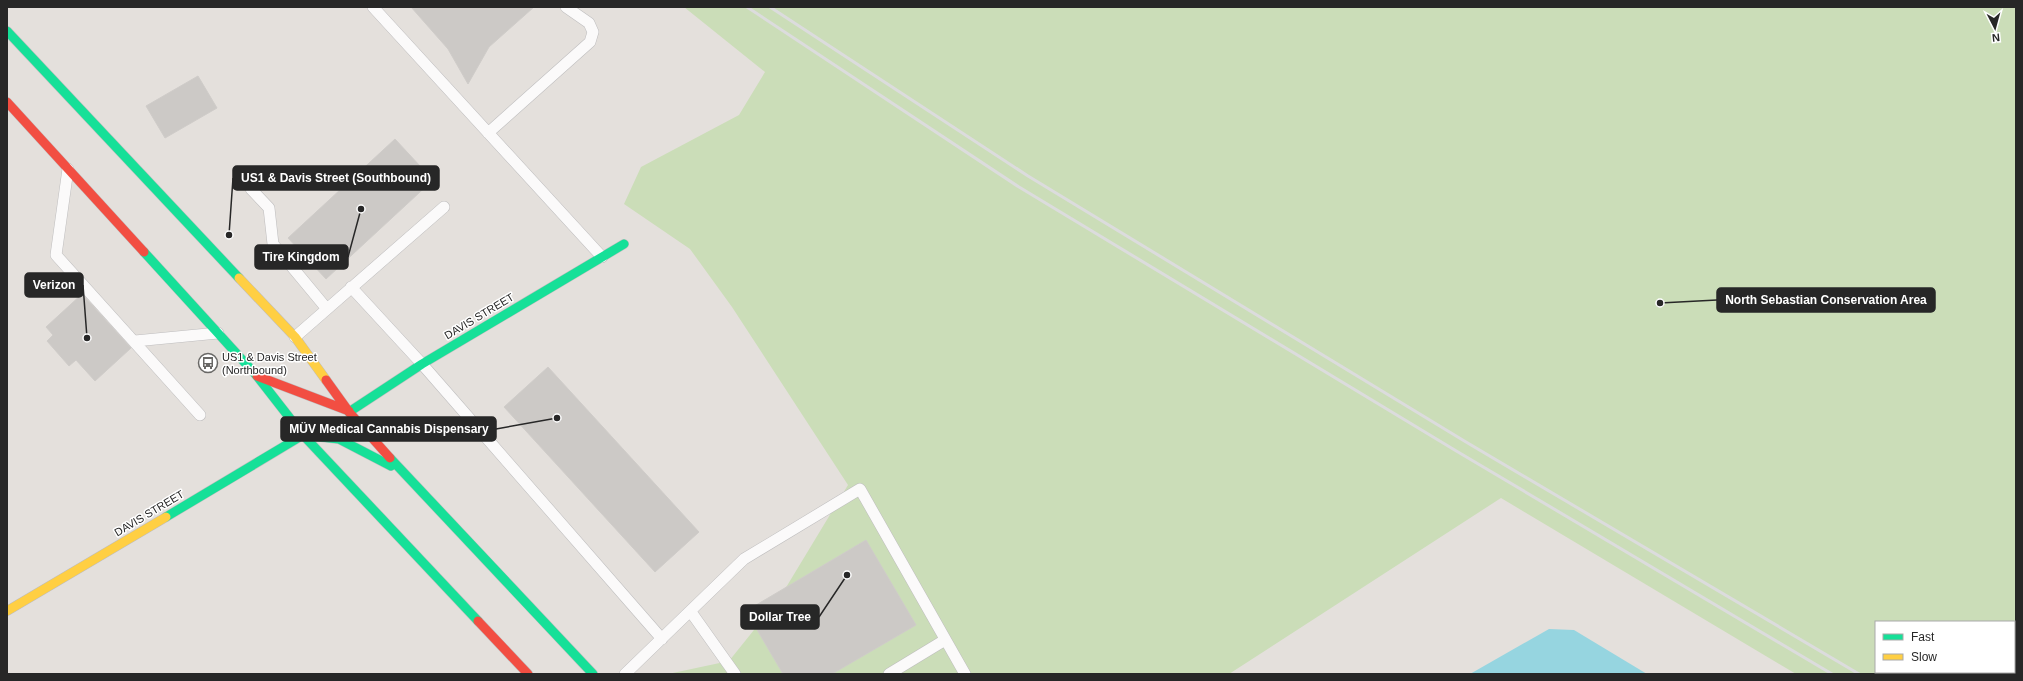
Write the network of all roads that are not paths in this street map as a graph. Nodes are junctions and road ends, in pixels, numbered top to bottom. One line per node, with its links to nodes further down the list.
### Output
1 (372, 7): 5 (lane)
2 (566, 7): 5 (lane)
3 (7, 31): 14 (main road)
4 (7, 102): 6 (main road)
5 (488, 133): 10 (lane)
6 (68, 169): 13 (main road); 15 (lane)
7 (251, 189): 12 (lane)
8 (444, 207): 11 (lane)
9 (624, 244): 10 (main road, DAVIS STREET)
10 (602, 257): 16 (main road, DAVIS STREET)
11 (351, 287): 12 (lane); 16 (lane)
12 (327, 309): 14 (lane)
13 (218, 333): 15 (lane); 17 (main road)
14 (295, 337): 18 (main road)
15 (135, 341): 19 (lane)
16 (422, 364): 18 (main road, DAVIS STREET); 24 (lane)
17 (257, 376): 18 (main road); 20 (main road)
18 (349, 412): 21 (main road)
19 (200, 415)
20 (302, 435): 21 (main road); 22 (main road, DAVIS STREET); 26 (main road)
21 (401, 471): 27 (main road)
22 (7, 611)
23 (691, 612): 24 (lane); 25 (lane); 29 (lane)
24 (662, 639): 28 (lane)
25 (946, 640): 30 (lane); 31 (lane)
26 (528, 674)
27 (593, 674)
28 (625, 674)
29 (735, 674)
30 (889, 674)
31 (965, 674)

